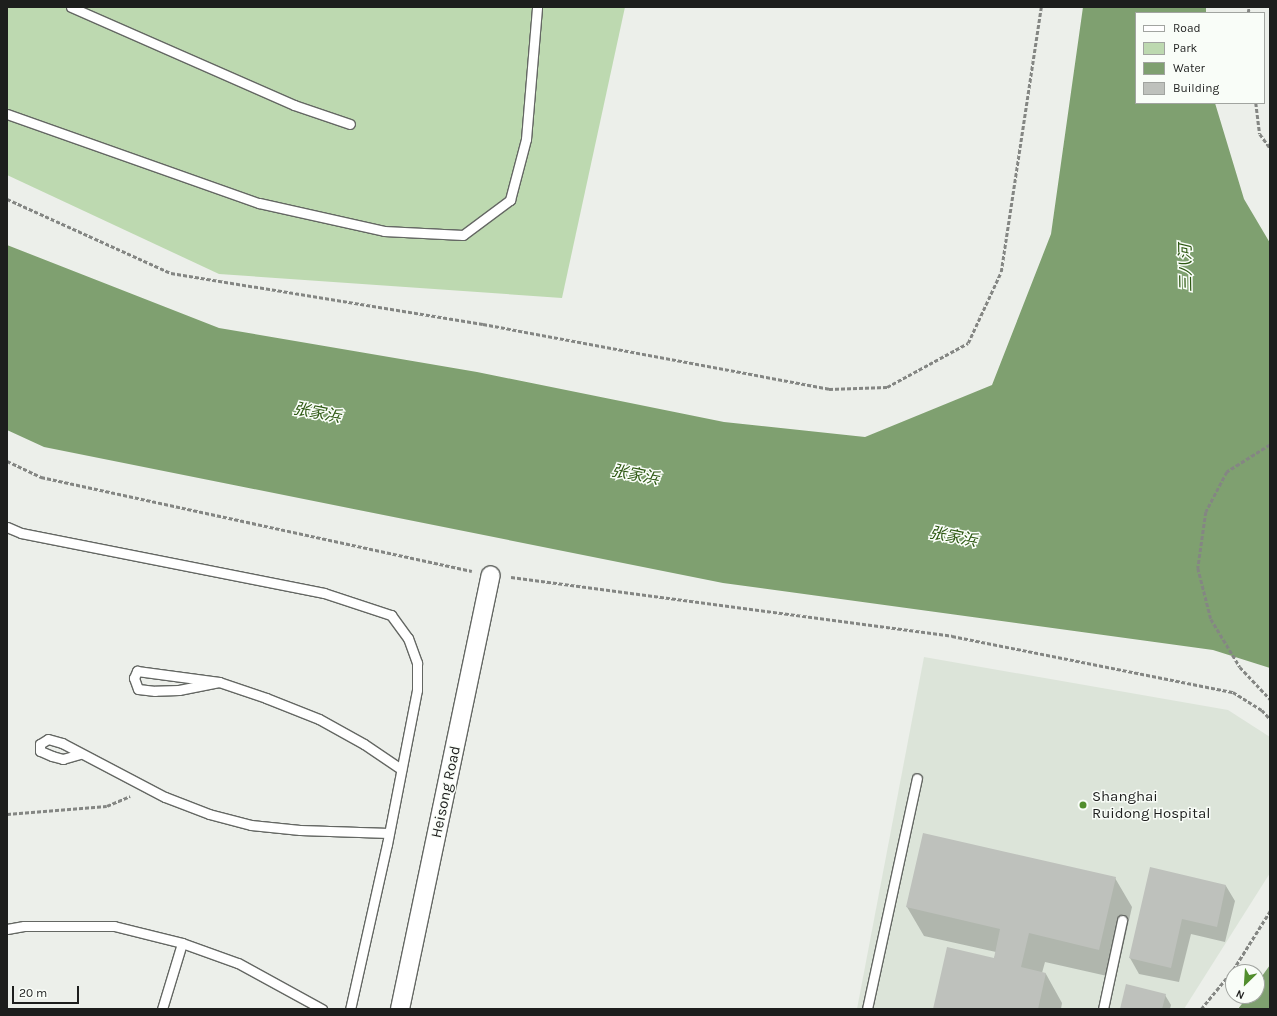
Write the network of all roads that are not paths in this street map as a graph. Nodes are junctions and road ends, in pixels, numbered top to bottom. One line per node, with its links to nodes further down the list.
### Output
1 (71, 7): 4 (lane)
2 (537, 7): 3 (lane)
3 (7, 114)
4 (350, 124)
5 (7, 527): 9 (lane)
6 (491, 575): 18 (street, Heisong Road)
7 (219, 682): 7 (lane); 9 (lane)
8 (80, 754): 11 (lane)
9 (401, 769): 11 (lane)
10 (917, 778): 19 (lane)
11 (389, 833): 17 (lane)
12 (1122, 920): 20 (lane)
13 (7, 929): 14 (lane)
14 (182, 943): 15 (lane); 16 (lane)
15 (162, 1009)
16 (322, 1009)
17 (350, 1009)
18 (400, 1009)
19 (867, 1009)
20 (1103, 1009)

